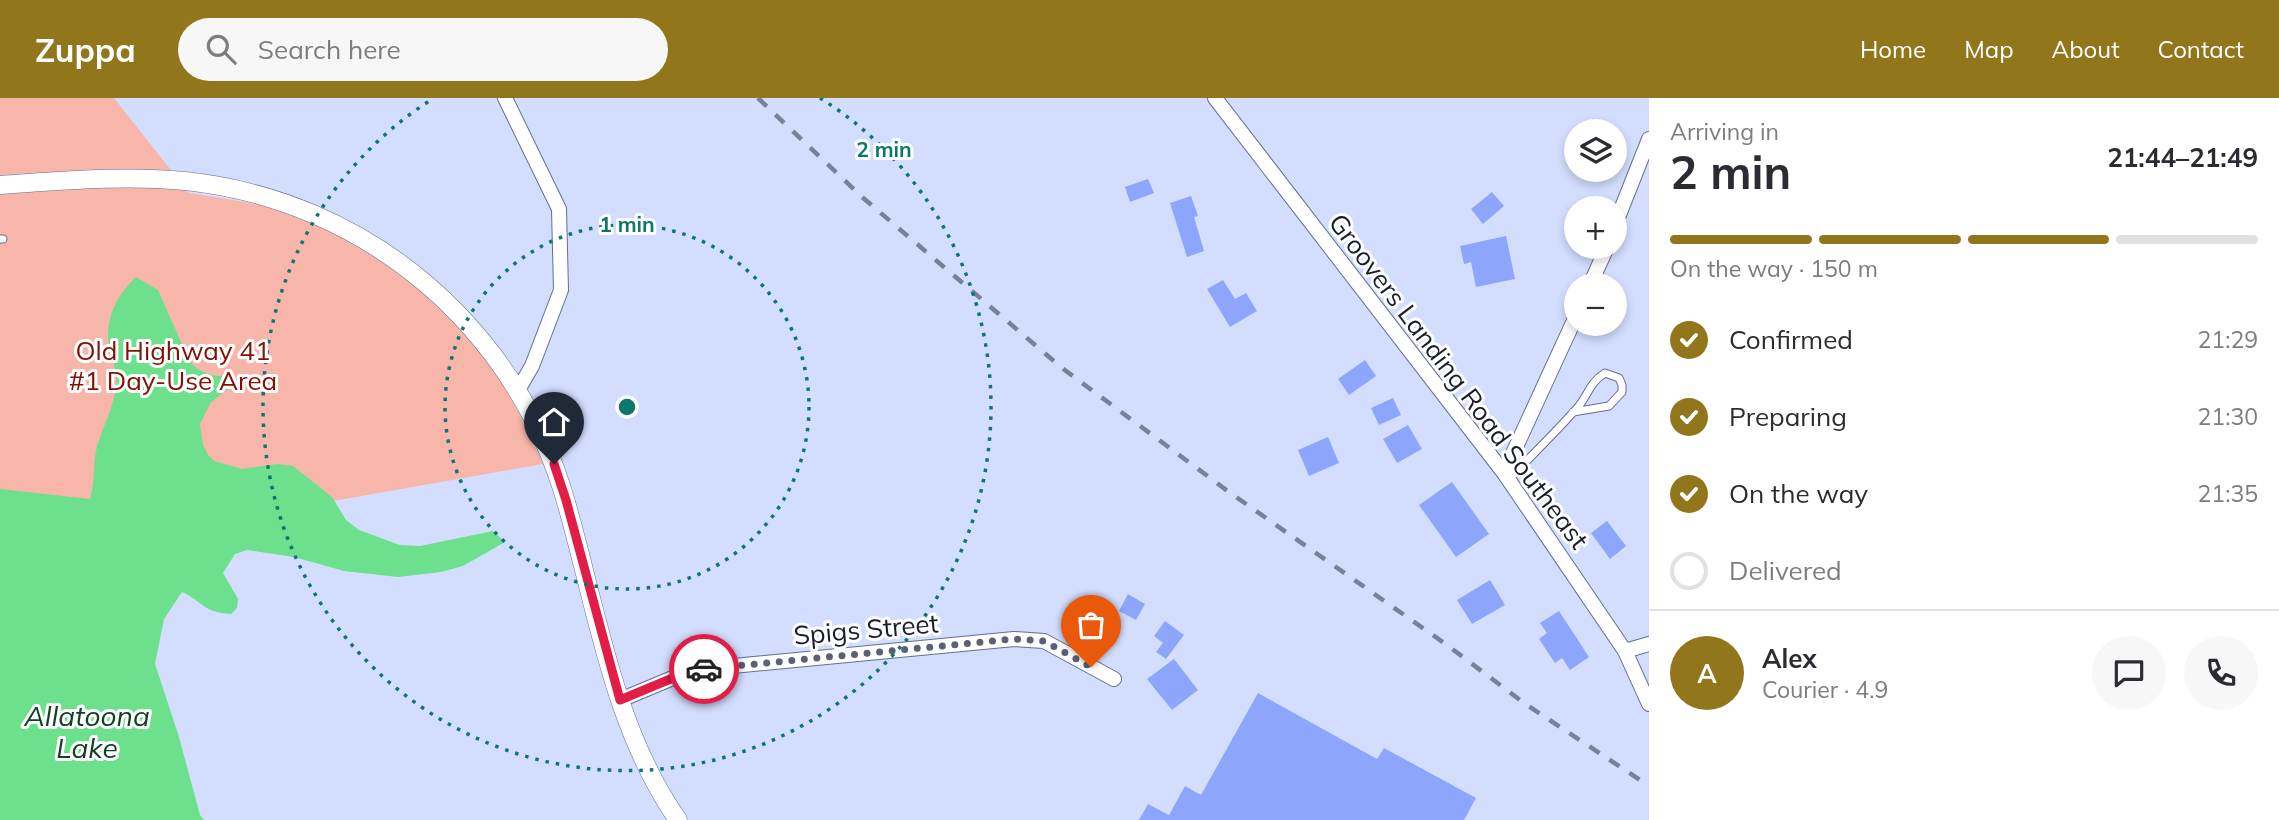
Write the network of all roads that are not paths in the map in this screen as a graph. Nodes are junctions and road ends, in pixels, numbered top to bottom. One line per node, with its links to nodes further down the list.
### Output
1 (505, 98): 7 (street)
2 (1215, 98): 9 (street, Groovers Landing Road Southeast)
3 (1649, 139): 5 (street)
4 (0, 185): 7 (street)
5 (1626, 196)
6 (1567, 336): 9 (street)
7 (518, 390): 13 (street)
8 (1573, 412): 8 (lane); 9 (lane)
9 (1506, 476): 11 (street, Groovers Landing Road Southeast)
10 (1649, 644): 11 (street)
11 (1625, 651): 14 (street, Groovers Landing Road Southeast)
12 (1114, 680): 13 (street, Spigs Street)
13 (620, 700): 15 (street)
14 (1649, 704)
15 (678, 820)

